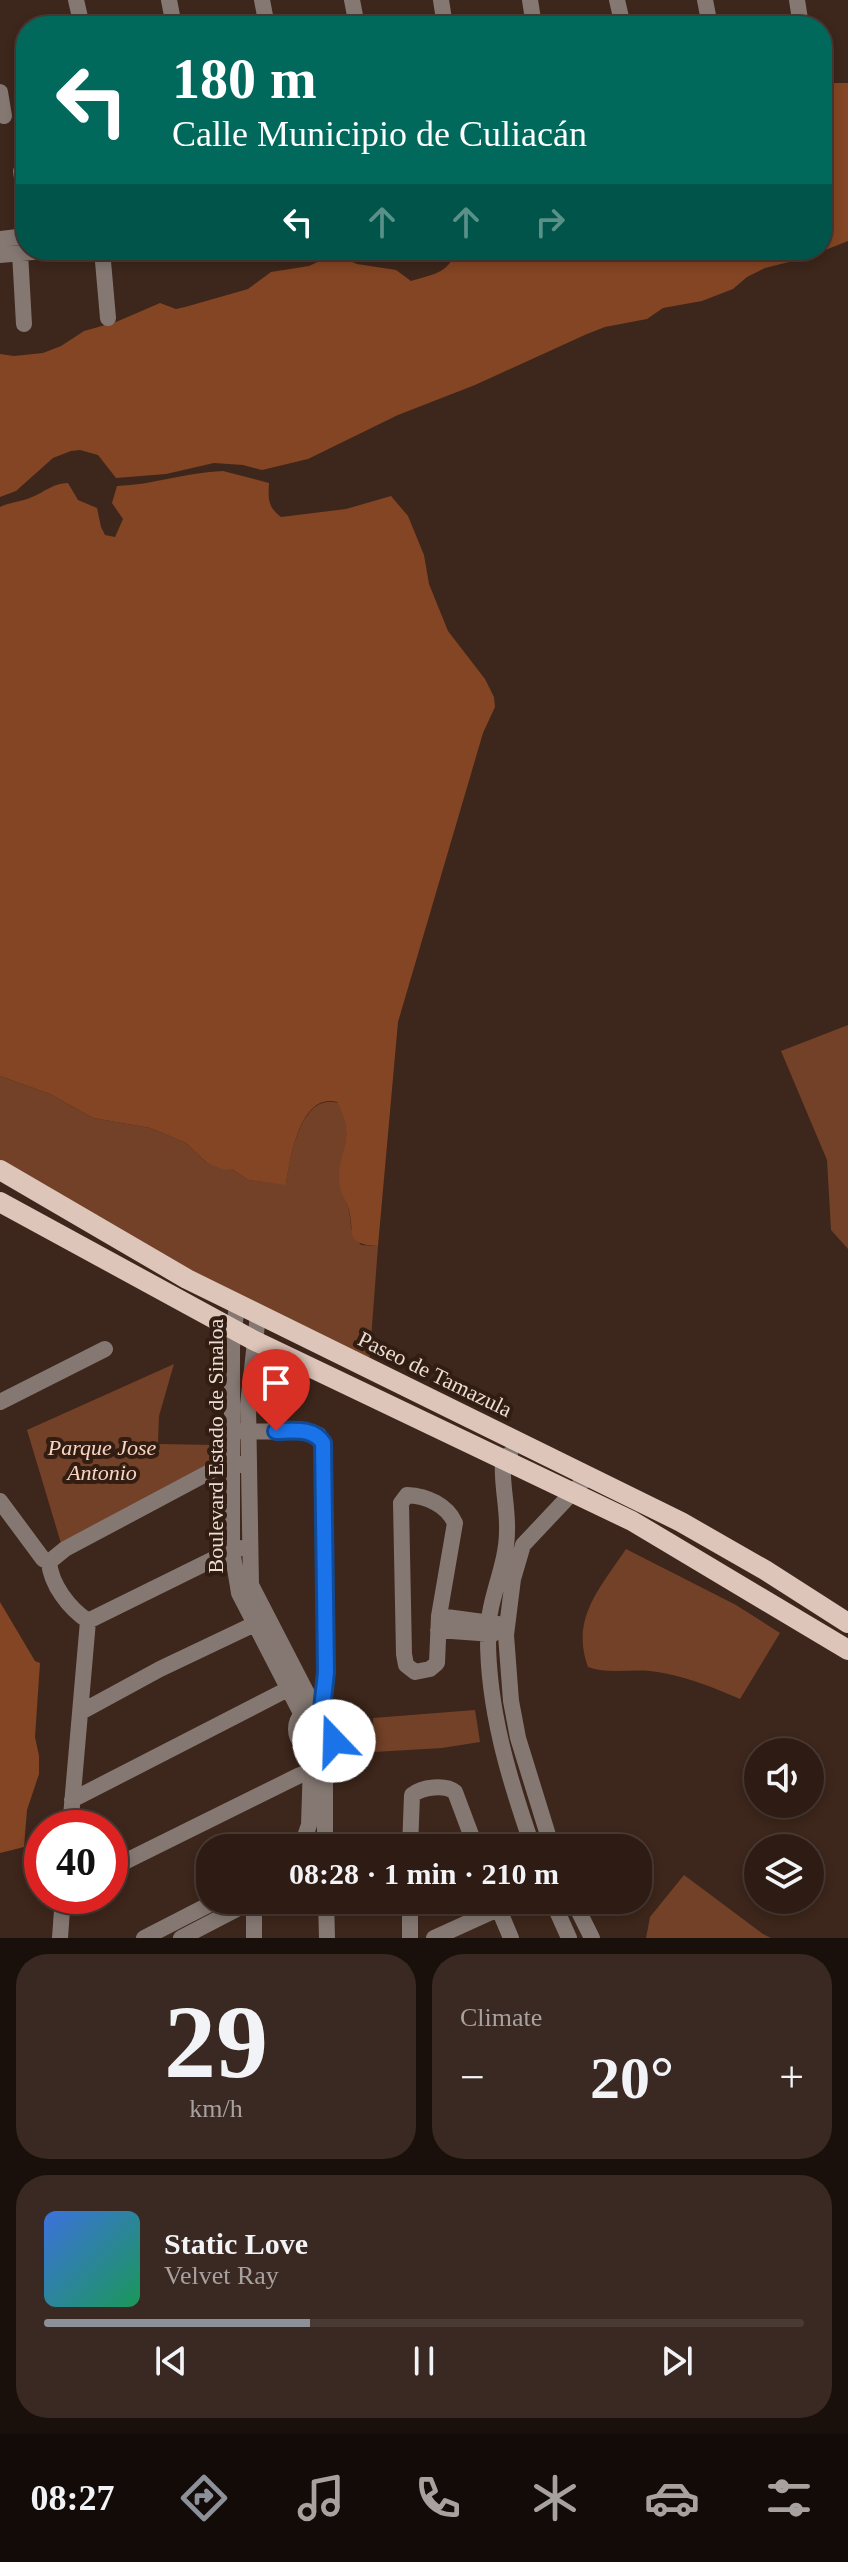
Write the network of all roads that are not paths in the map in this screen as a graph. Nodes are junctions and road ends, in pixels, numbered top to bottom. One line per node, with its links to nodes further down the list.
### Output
1 (0, 92): 2 (street)
2 (4, 116)
3 (23, 260): 6 (street)
4 (103, 260): 5 (street)
5 (108, 318)
6 (24, 324)
7 (0, 1170): 9 (main road, Paseo de Tamazula)
8 (0, 1202): 11 (main road, Paseo de Tamazula)
9 (237, 1305): 10 (main road, Paseo de Tamazula); 11 (street, Boulevard Estado de Sinaloa)
10 (258, 1315): 12 (street, Boulevard Estado de Sinaloa); 16 (main road, Paseo de Tamazula)
11 (234, 1329): 12 (main road, Paseo de Tamazula); 15 (street, Boulevard Estado de Sinaloa)
12 (253, 1340): 15 (street, Boulevard Estado de Sinaloa); 17 (main road, Paseo de Tamazula)
13 (105, 1349): 14 (street)
14 (0, 1402)
15 (241, 1431): 18 (street, Boulevard Estado de Sinaloa); 39 (street)
16 (524, 1445): 17 (street); 19 (main road, Paseo de Tamazula)
17 (503, 1458): 20 (main road, Paseo de Tamazula); 22 (street)
18 (240, 1463): 25 (street, Boulevard Estado de Sinaloa); 27 (street)
19 (588, 1476): 20 (street); 26 (main road, Paseo de Tamazula)
20 (574, 1493): 23 (street); 24 (main road, Paseo de Tamazula)
21 (0, 1501): 27 (street)
22 (508, 1530): 23 (street); 28 (street)
23 (530, 1539): 28 (street)
24 (678, 1547): 26 (main road); 35 (main road, Paseo de Tamazula)
25 (240, 1548): 29 (street); 30 (street, Boulevard Estado de Sinaloa)
26 (746, 1559): 32 (main road, Paseo de Tamazula)
27 (49, 1562): 29 (street)
28 (506, 1577): 33 (street); 34 (street)
29 (88, 1621): 40 (street)
30 (260, 1621): 36 (street, Boulevard Estado de Sinaloa); 39 (street, Boulevard Estado de Sinaloa); 40 (street)
31 (439, 1623): 31 (street); 33 (street)
32 (848, 1623)
33 (488, 1628): 34 (street); 38 (street)
34 (507, 1630): 37 (street)
35 (848, 1650)
36 (288, 1689): 39 (street, Boulevard Estado de Sinaloa); 43 (street)
37 (511, 1701): 38 (street); 41 (street)
38 (493, 1705): 41 (street)
39 (313, 1711): 42 (street, Boulevard Estado de Sinaloa); 42 (street, Boulevard Estado de Sinaloa)
40 (81, 1712): 43 (street)
41 (510, 1740): 49 (street); 50 (street)
42 (318, 1758): 45 (street, Boulevard Estado de Sinaloa); 46 (street, Boulevard Estado de Sinaloa); 51 (street)
43 (72, 1800): 44 (street)
44 (71, 1810)
45 (306, 1834)
46 (322, 1834)
47 (411, 1834): 48 (street)
48 (471, 1834)
49 (530, 1834)
50 (547, 1834)
51 (128, 1859)
52 (62, 1914): 65 (street)
53 (201, 1914): 62 (street)
54 (222, 1914): 62 (street)
55 (254, 1914): 67 (street)
56 (326, 1914): 68 (street)
57 (410, 1914): 69 (street)
58 (478, 1914): 70 (street)
59 (500, 1914): 71 (street)
60 (558, 1914): 64 (street)
61 (580, 1914): 63 (street)
62 (178, 1933): 66 (street)
63 (589, 1933): 64 (street)
64 (567, 1937)
65 (60, 1938)
66 (144, 1938)
67 (254, 1938)
68 (327, 1938)
69 (410, 1938)
70 (434, 1938)
71 (511, 1938)

